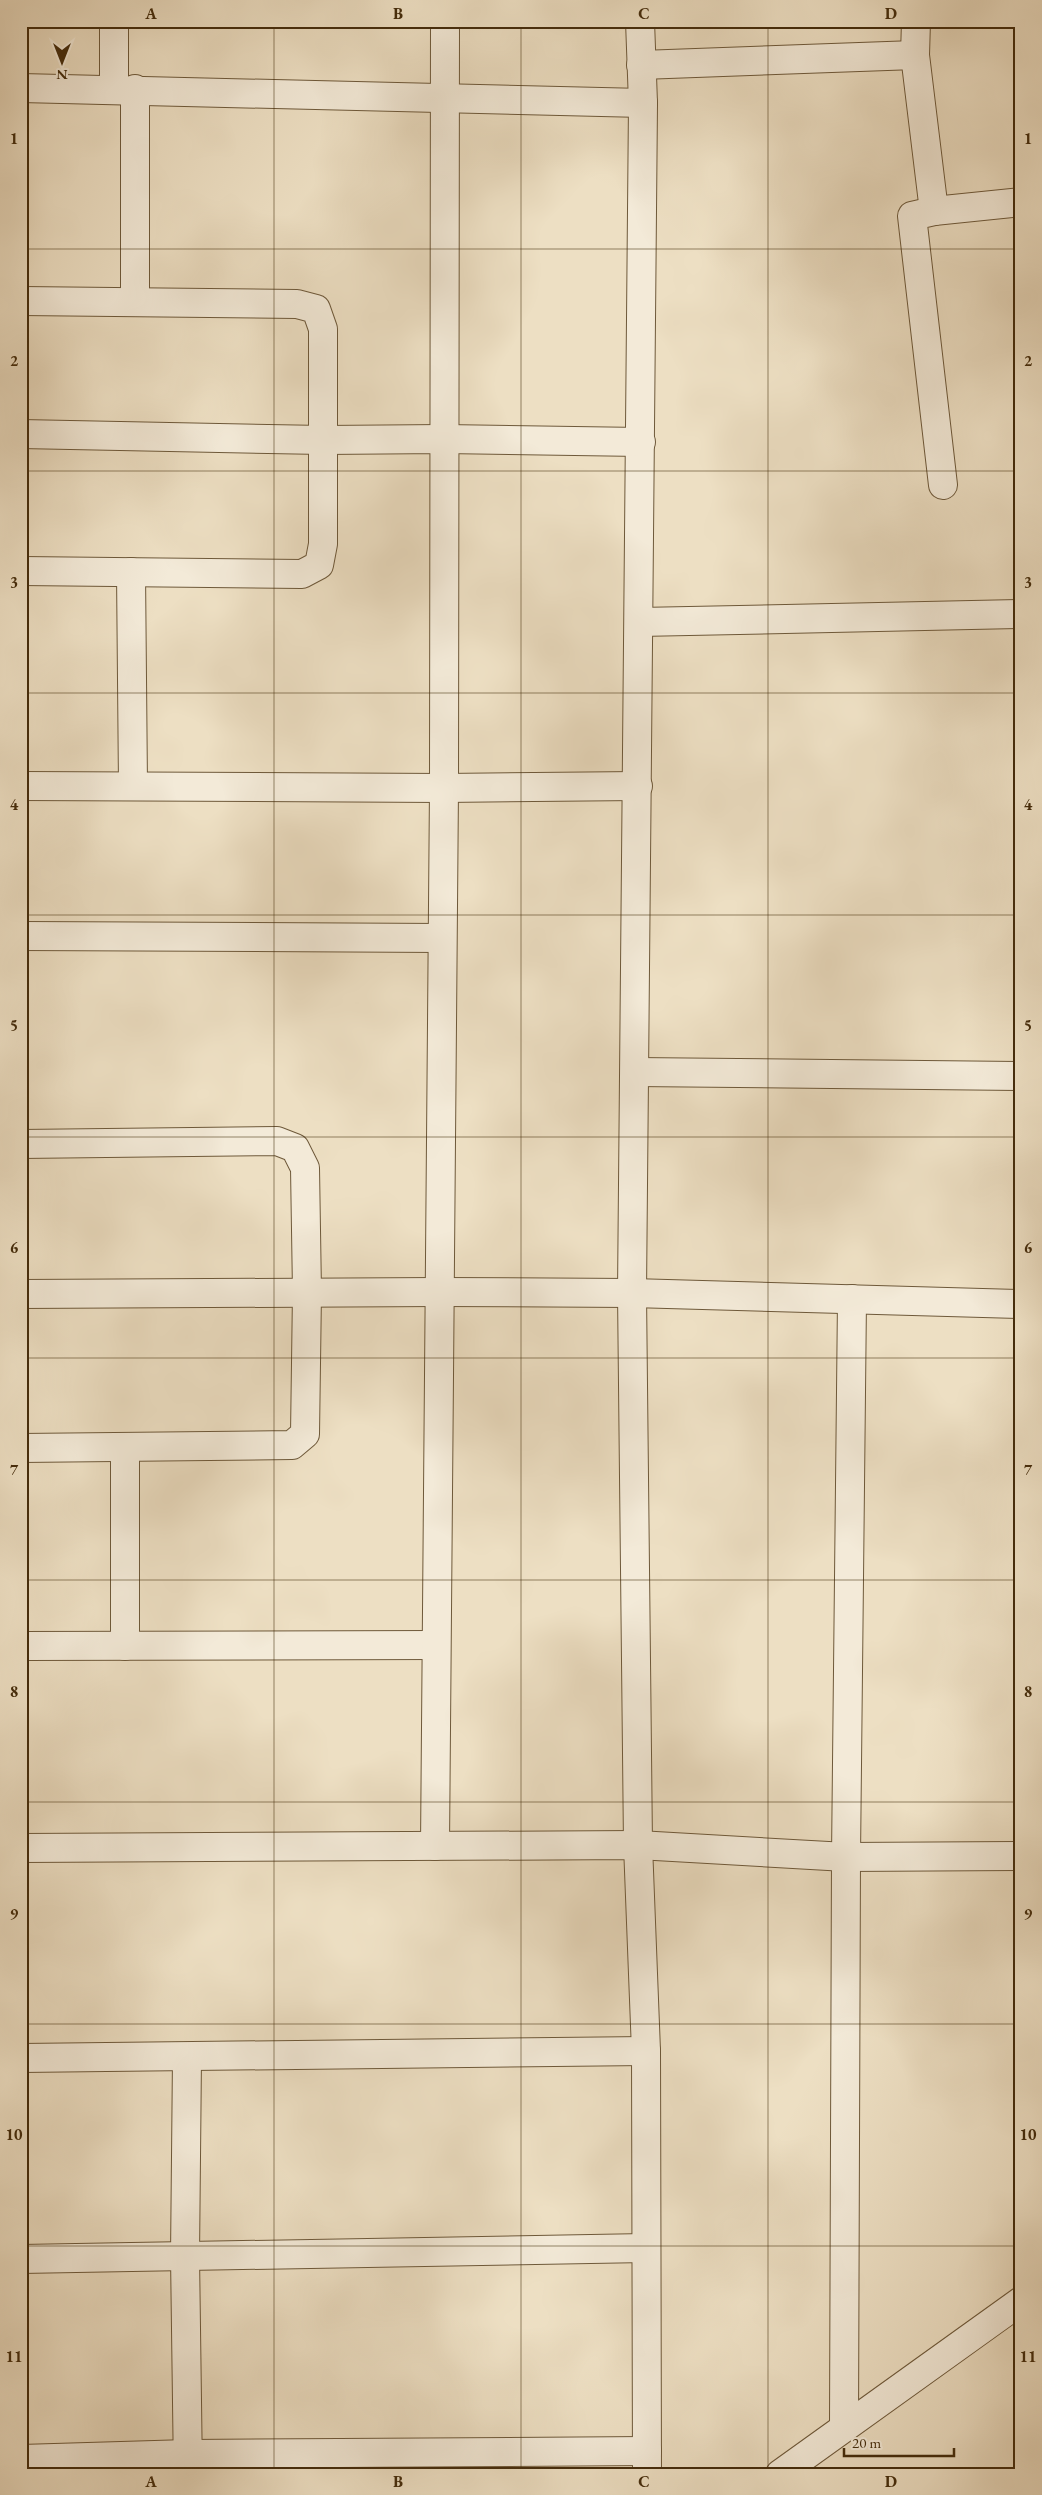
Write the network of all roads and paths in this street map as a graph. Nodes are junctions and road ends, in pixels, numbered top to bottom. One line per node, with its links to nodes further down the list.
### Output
1 (114, 21): 8 (street)
2 (445, 21): 9 (street)
3 (640, 21): 6 (street)
4 (916, 21): 5 (street)
5 (915, 55): 6 (street); 12 (street)
6 (640, 65): 10 (street)
7 (21, 88): 8 (street)
8 (124, 89): 9 (street); 14 (street)
9 (445, 100): 10 (street); 16 (street)
10 (643, 102): 18 (street)
11 (1021, 202): 12 (street)
12 (934, 211): 19 (street)
13 (21, 301): 14 (street)
14 (135, 302): 17 (street)
15 (21, 434): 17 (street)
16 (444, 439): 17 (street); 18 (street); 27 (street)
17 (323, 440): 21 (street)
18 (640, 442): 23 (street)
19 (943, 485)
20 (21, 571): 21 (street)
21 (131, 572): 25 (street)
22 (1021, 614): 23 (street)
23 (639, 622): 26 (street)
24 (21, 786): 25 (street)
25 (133, 786): 27 (street)
26 (638, 786): 27 (street); 30 (street)
27 (444, 788): 29 (street)
28 (21, 936): 29 (street)
29 (442, 938): 34 (street)
30 (635, 1072): 31 (street); 36 (street)
31 (1021, 1076)
32 (21, 1144): 33 (street)
33 (307, 1292): 34 (street); 35 (street); 40 (street)
34 (438, 1292): 36 (street); 41 (street)
35 (21, 1294)
36 (632, 1294): 37 (street); 44 (street)
37 (852, 1299): 38 (street); 48 (street)
38 (1021, 1304)
39 (21, 1448): 40 (street)
40 (125, 1448): 43 (street)
41 (435, 1645): 43 (street); 45 (street)
42 (21, 1646): 43 (street)
43 (125, 1646)
44 (638, 1844): 45 (street); 48 (street); 49 (street)
45 (435, 1846): 46 (street)
46 (21, 1848)
47 (1021, 1856): 48 (street)
48 (846, 1857): 56 (street)
49 (646, 2051): 50 (street); 52 (street)
50 (186, 2057): 51 (street); 53 (street)
51 (21, 2058)
52 (646, 2248): 53 (street); 58 (street)
53 (186, 2256): 54 (street); 59 (street)
54 (21, 2259)
55 (1021, 2301): 56 (street)
56 (844, 2428): 60 (street)
57 (21, 2459): 59 (street)
58 (647, 2463): 59 (street)
59 (188, 2464)
60 (780, 2474)

